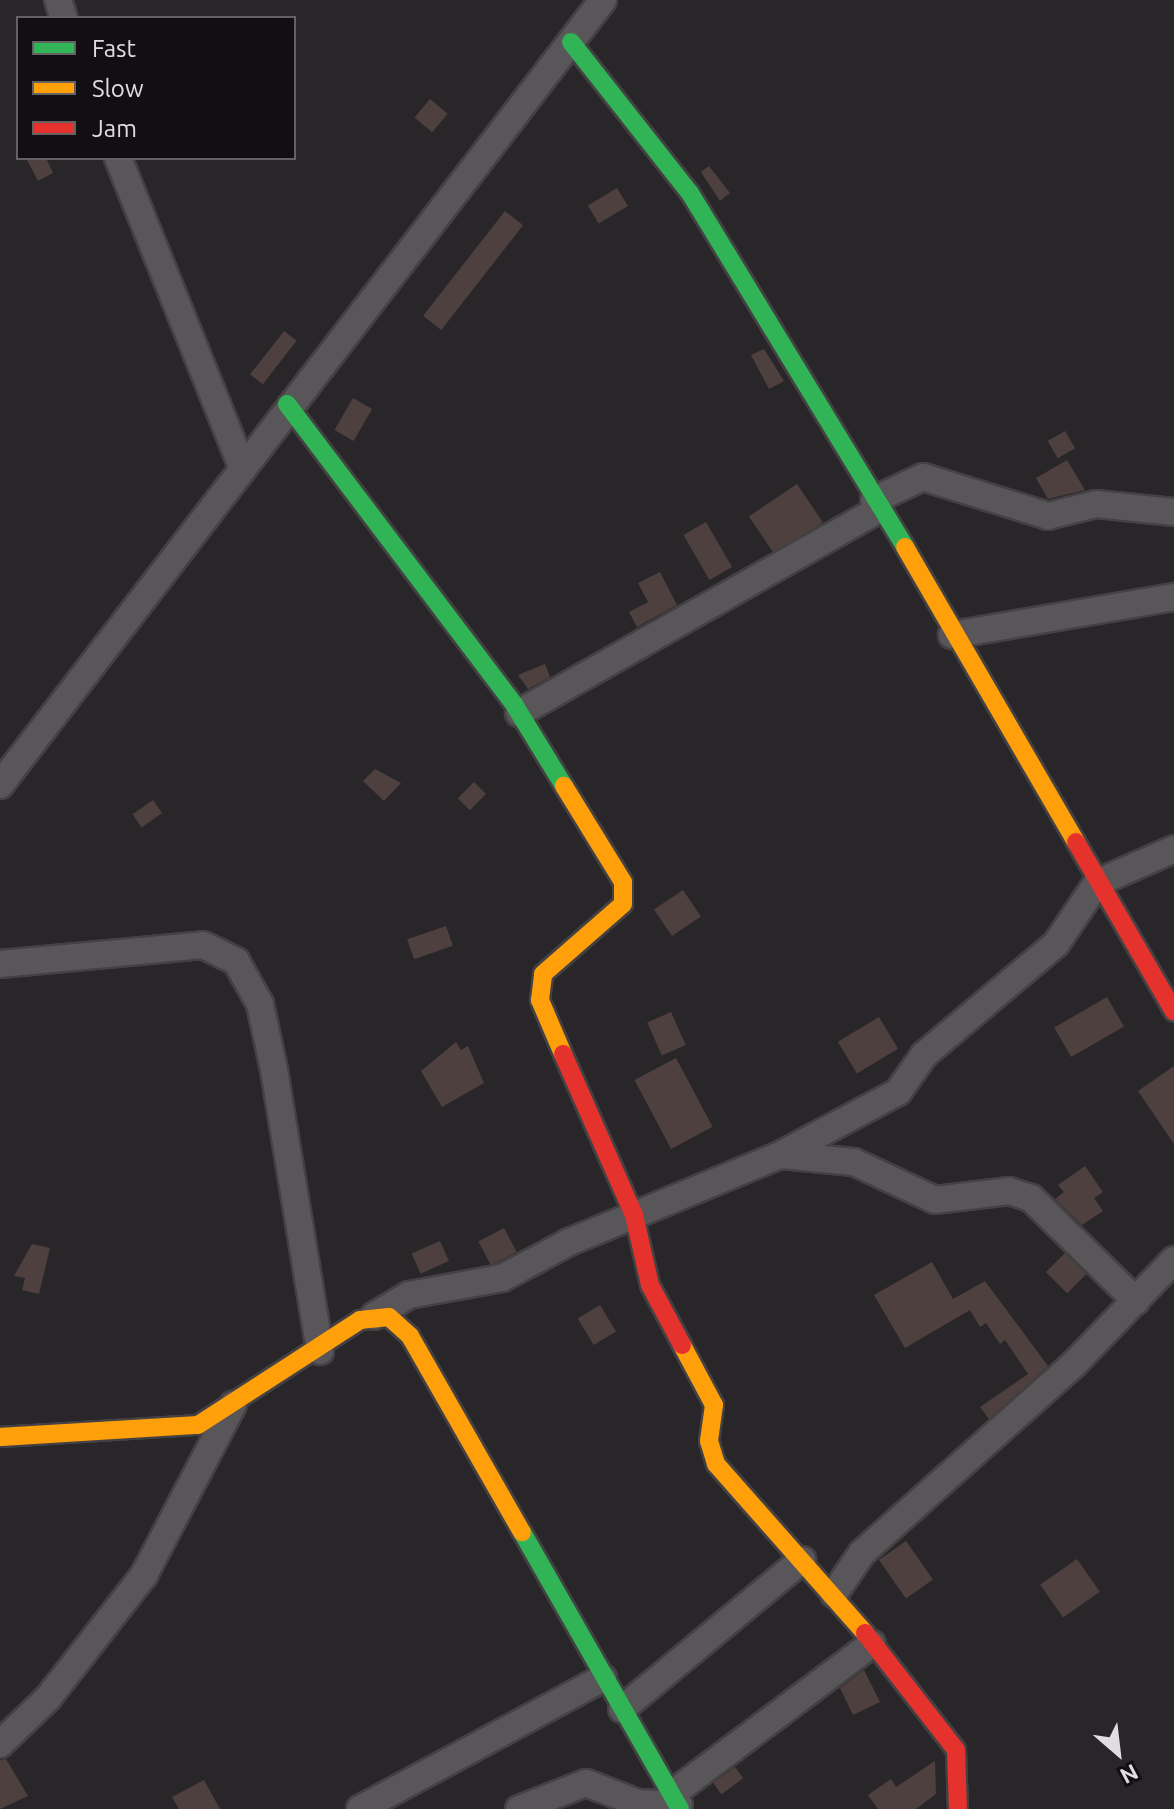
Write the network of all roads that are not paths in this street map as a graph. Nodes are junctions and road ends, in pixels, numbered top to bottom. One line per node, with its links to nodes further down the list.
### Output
1 (603, 0): 2 (street)
2 (571, 42): 4 (street); 6 (street)
3 (119, 160): 5 (street)
4 (287, 404): 5 (street); 10 (street)
5 (241, 464): 11 (street)
6 (877, 504): 7 (street); 9 (street); 10 (street)
7 (1174, 512)
8 (1174, 597): 9 (street)
9 (952, 635): 13 (street)
10 (519, 713): 18 (street)
11 (0, 785)
12 (1174, 849): 13 (street)
13 (1097, 883): 15 (street); 17 (street)
14 (0, 964): 22 (street)
15 (1166, 976): 16 (street)
16 (1174, 1012)
17 (780, 1155): 18 (street); 20 (street)
18 (634, 1215): 21 (street); 25 (street)
19 (1174, 1260): 20 (street)
20 (1136, 1301): 26 (street)
21 (374, 1316): 22 (street); 28 (street)
22 (320, 1351): 23 (street)
23 (233, 1405): 24 (street); 30 (street)
24 (0, 1437)
25 (802, 1560): 26 (street); 29 (street)
26 (834, 1594): 27 (street)
27 (872, 1644): 31 (street); 32 (street)
28 (603, 1678): 29 (street); 33 (street)
29 (622, 1709): 31 (street)
30 (0, 1744)
31 (677, 1803): 34 (street)
32 (952, 1804)
33 (368, 1808)
34 (519, 1809)

